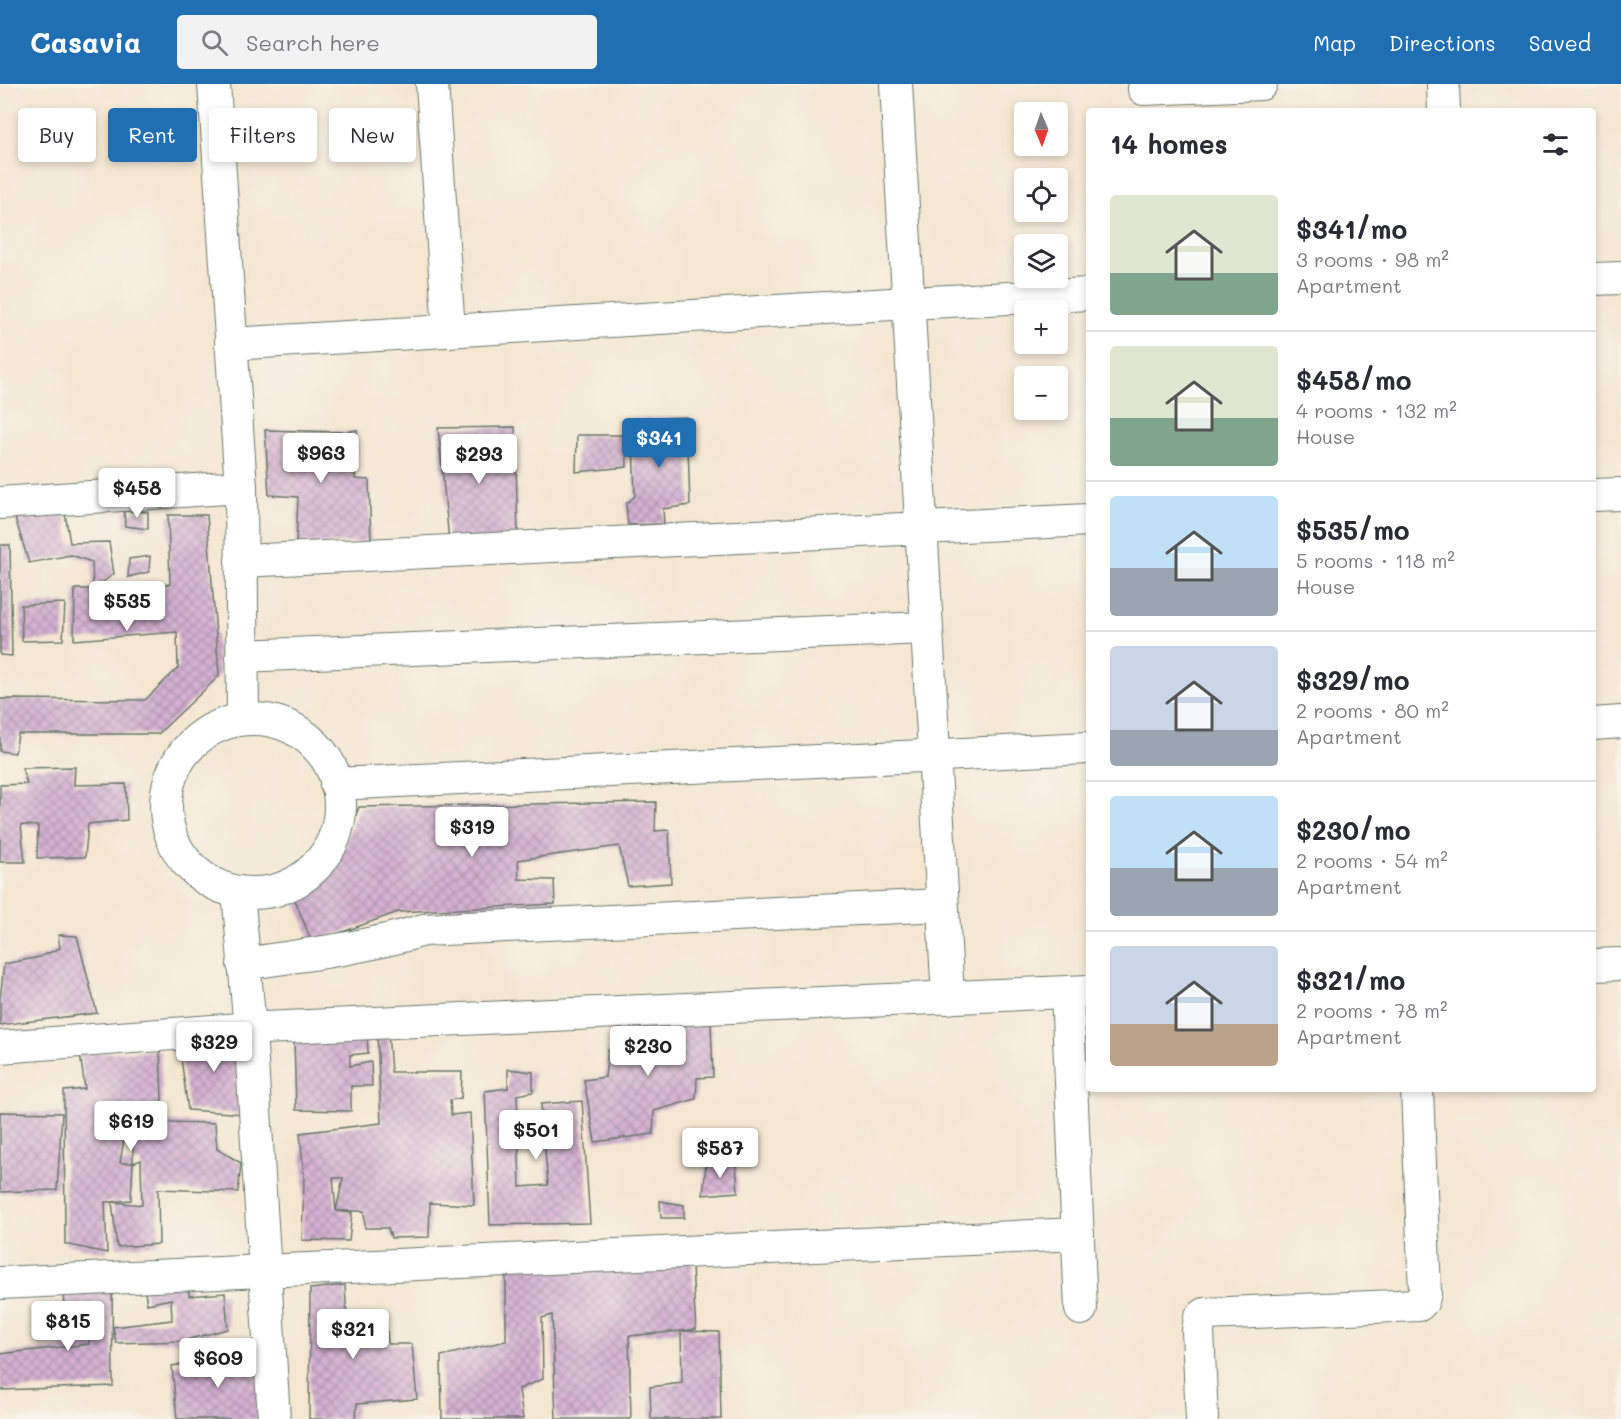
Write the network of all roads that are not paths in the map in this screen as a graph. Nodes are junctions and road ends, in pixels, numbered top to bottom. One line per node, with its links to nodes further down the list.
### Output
1 (214, 84): 13 (street)
2 (432, 84): 12 (street)
3 (896, 84): 11 (street)
4 (1261, 84): 6 (street)
5 (1443, 84): 7 (street)
6 (1144, 95)
7 (1444, 108)
8 (1621, 278): 9 (street)
9 (1596, 279)
10 (1086, 294): 11 (street)
11 (908, 303): 12 (street); 19 (street)
12 (449, 331): 13 (street)
13 (231, 344): 14 (street)
14 (241, 487): 17 (street); 20 (street)
15 (1621, 494): 16 (street)
16 (1596, 495)
17 (0, 503)
18 (1086, 520): 19 (street)
19 (921, 528): 20 (street); 21 (street)
20 (241, 561): 22 (street)
21 (926, 628): 22 (street); 27 (street)
22 (242, 656): 23 (street)
23 (243, 719): 28 (street); 29 (street)
24 (1621, 722): 25 (street)
25 (1596, 724)
26 (1086, 748): 27 (street)
27 (934, 755): 28 (street); 30 (street)
28 (336, 784): 29 (street)
29 (238, 892): 31 (street)
30 (942, 905): 31 (street); 35 (street)
31 (243, 964): 36 (street)
32 (1621, 964): 33 (street)
33 (1596, 965)
34 (1078, 991): 35 (street); 39 (street)
35 (948, 998): 36 (street)
36 (250, 1029): 37 (street); 40 (street)
37 (0, 1047)
38 (1417, 1092): 44 (street)
39 (1078, 1234): 40 (street); 42 (street)
40 (264, 1271): 41 (street); 43 (street)
41 (0, 1283)
42 (1081, 1309)
43 (274, 1419)
44 (1202, 1419)

